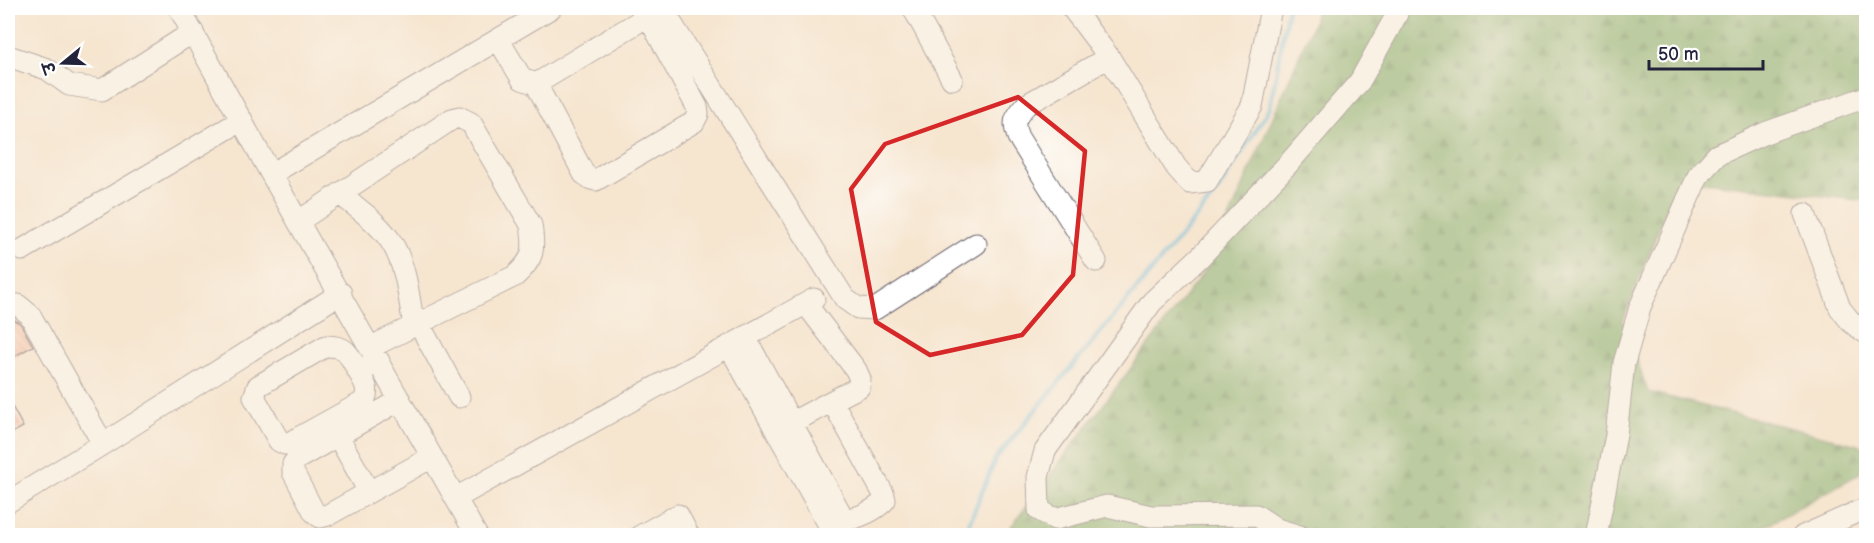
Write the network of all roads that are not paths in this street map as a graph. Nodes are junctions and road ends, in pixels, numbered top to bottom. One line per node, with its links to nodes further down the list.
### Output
1 (179, 8): 8 (street)
2 (551, 8): 9 (street)
3 (913, 8): 13 (street)
4 (1072, 8): 11 (street)
5 (1271, 8): 11 (street)
6 (1397, 8): 42 (street)
7 (651, 10): 14 (street); 14 (street); 21 (street)
8 (192, 32): 10 (street); 16 (street)
9 (498, 39): 14 (street); 17 (street)
10 (8, 56): 12 (street)
11 (1109, 57): 23 (street)
12 (8, 68)
13 (952, 79)
14 (536, 84)
15 (1866, 97): 48 (street)
16 (242, 120): 17 (street); 22 (street)
17 (271, 174): 20 (street)
18 (340, 194): 20 (street); 26 (street); 26 (street)
19 (1805, 214): 27 (street)
20 (299, 221): 24 (street)
21 (976, 244)
22 (22, 250)
23 (1096, 261)
24 (341, 293): 29 (street); 36 (street)
25 (8, 304): 36 (street)
26 (416, 325): 29 (street); 31 (street)
27 (1866, 333)
28 (737, 341): 33 (street); 34 (street); 39 (street); 46 (street)
29 (375, 354): 30 (street); 32 (street)
30 (358, 371): 30 (street)
31 (459, 397)
32 (400, 400): 35 (street); 37 (street)
33 (832, 401): 34 (street); 34 (street)
34 (791, 423)
35 (338, 436): 38 (street); 38 (street)
36 (103, 444): 40 (street)
37 (432, 457): 38 (street); 39 (street)
38 (369, 492)
39 (456, 498): 43 (street)
40 (8, 502)
41 (1866, 508): 49 (street)
42 (1276, 532): 47 (street)
43 (477, 536)
44 (640, 536): 45 (street)
45 (689, 536)
46 (835, 536)
47 (1300, 536)
48 (1596, 536)
49 (1803, 536)

